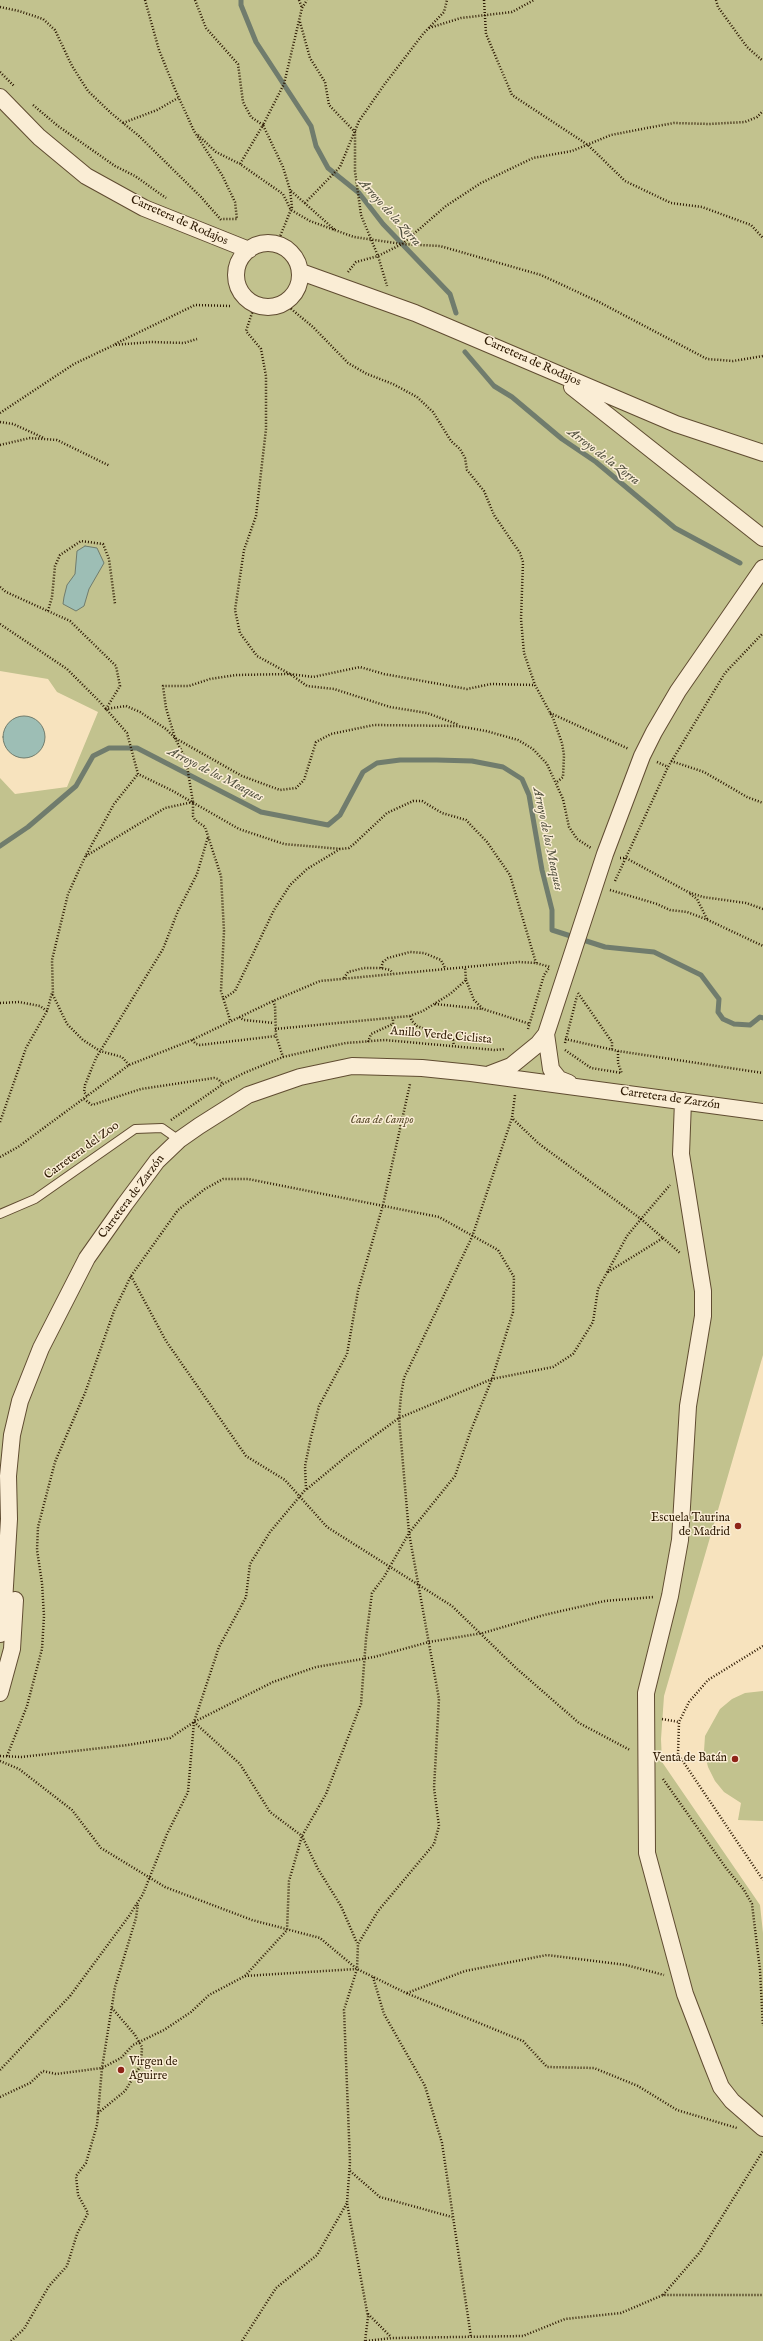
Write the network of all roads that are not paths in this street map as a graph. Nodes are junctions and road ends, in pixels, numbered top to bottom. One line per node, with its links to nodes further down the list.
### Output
1 (0, 97): 2 (street, Carretera de Rodajos)
2 (249, 250): 3 (street); 3 (street)
3 (300, 272): 4 (street, Carretera de Rodajos)
4 (554, 373): 5 (street, Carretera de Rodajos); 6 (street)
5 (763, 453)
6 (763, 538)
7 (763, 568): 8 (street)
8 (542, 1039): 9 (street, Carretera de Zarzón); 10 (street); 11 (street, Carretera de Zarzón)
9 (488, 1075): 10 (street, Carretera de Zarzón); 14 (street, Carretera de Zarzón)
10 (536, 1080): 11 (street, Carretera de Zarzón)
11 (576, 1086): 12 (street, Carretera de Zarzón)
12 (684, 1102): 13 (street, Carretera de Zarzón); 19 (street)
13 (763, 1112)
14 (179, 1140): 15 (lane, Carretera del Zoo); 16 (street, Carretera de Zarzón)
15 (0, 1214)
16 (9, 1519): 17 (street, Carretera de Zarzón); 18 (street, Carretera de Zarzón)
17 (0, 1634)
18 (0, 1693)
19 (763, 2128)

